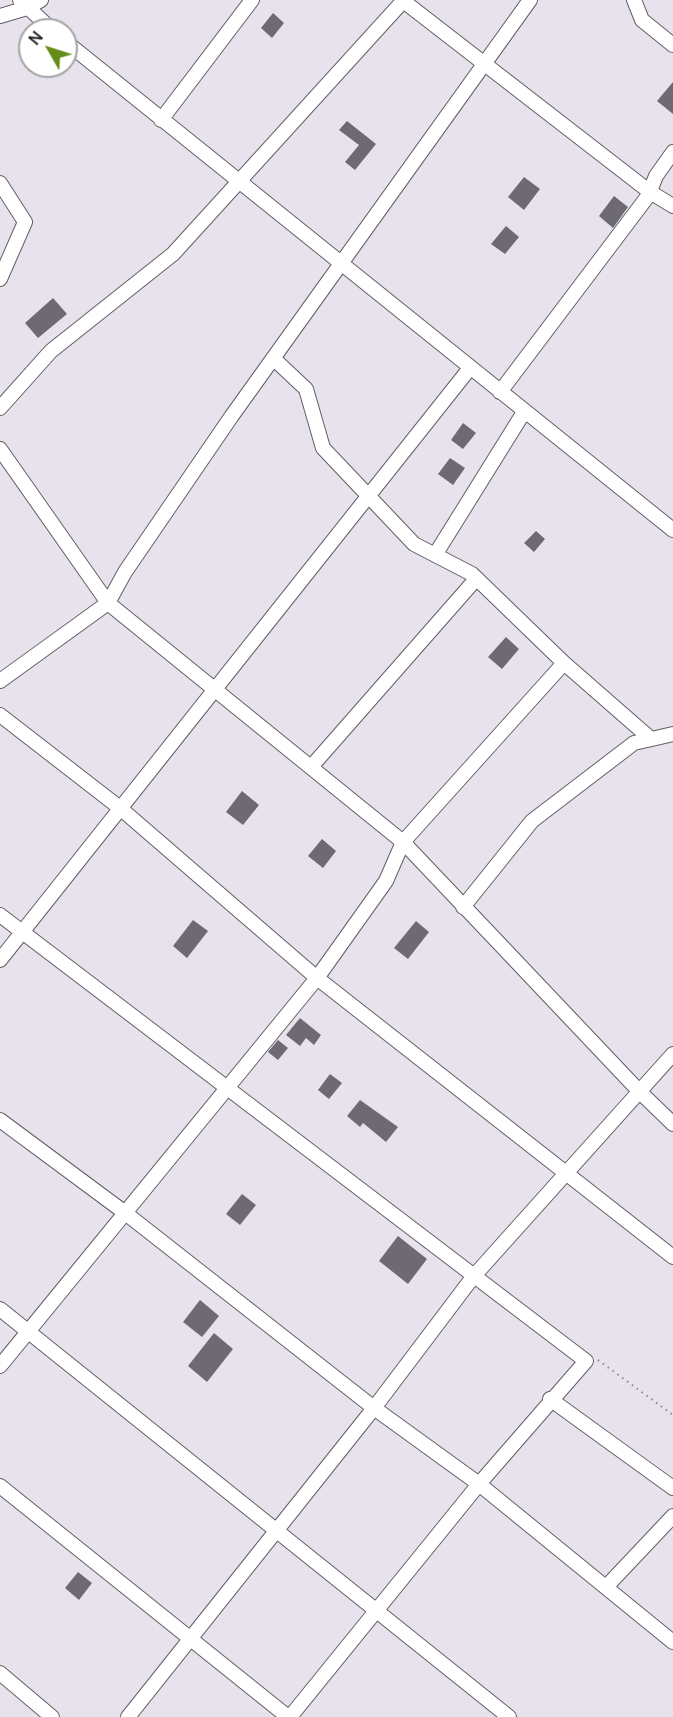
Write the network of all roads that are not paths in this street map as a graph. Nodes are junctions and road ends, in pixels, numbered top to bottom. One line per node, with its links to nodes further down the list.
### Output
1 (41, 0): 6 (street)
2 (252, 0): 12 (street)
3 (403, 0): 11 (street); 15 (street)
4 (530, 0): 11 (street)
5 (634, 0): 9 (street)
6 (24, 4): 7 (street); 8 (street)
7 (0, 16)
8 (39, 18)
9 (673, 45)
10 (78, 52): 12 (street)
11 (485, 64): 16 (street); 18 (street)
12 (161, 120): 15 (street)
13 (673, 152): 16 (street)
14 (0, 183): 19 (street)
15 (239, 183): 18 (street); 23 (street)
16 (650, 192): 17 (street); 22 (street)
17 (673, 206)
18 (341, 264): 20 (street); 21 (street)
19 (0, 279)
20 (273, 358): 26 (street); 30 (street)
21 (470, 368): 22 (street); 26 (street)
22 (500, 392): 24 (street)
23 (0, 408)
24 (524, 412): 27 (street); 28 (street)
25 (0, 449): 30 (street)
26 (368, 497): 28 (street); 33 (street)
27 (673, 530)
28 (435, 555): 29 (street)
29 (476, 579): 31 (street); 37 (street)
30 (108, 603): 32 (street); 33 (street)
31 (564, 663): 36 (street); 39 (street)
32 (0, 681)
33 (215, 690): 37 (street); 38 (street)
34 (0, 715): 38 (street)
35 (673, 734): 36 (street)
36 (651, 739): 40 (street)
37 (311, 767): 39 (street)
38 (120, 808): 42 (street); 44 (street)
39 (403, 842): 40 (street); 44 (street)
40 (463, 908): 47 (street)
41 (0, 915): 42 (street)
42 (23, 932): 43 (street); 46 (street)
43 (0, 960)
44 (317, 978): 46 (street); 50 (street)
45 (673, 1054): 47 (street)
46 (227, 1087): 51 (street); 53 (street)
47 (639, 1091): 49 (street); 50 (street)
48 (0, 1120): 51 (street)
49 (673, 1124)
50 (565, 1173): 52 (street); 53 (street)
51 (124, 1212): 55 (street); 58 (street)
52 (673, 1257)
53 (473, 1277): 57 (street); 58 (street)
54 (0, 1309): 55 (street)
55 (27, 1332): 56 (street); 63 (street)
56 (0, 1366)
57 (550, 1399): 59 (street); 61 (street)
58 (374, 1408): 59 (street); 63 (street)
59 (479, 1484): 64 (street); 65 (street)
60 (0, 1486): 66 (street)
61 (673, 1488)
62 (673, 1516): 64 (street)
63 (277, 1530): 65 (street); 66 (street)
64 (606, 1587): 67 (street)
65 (376, 1611): 71 (street); 72 (street)
66 (191, 1639): 70 (street); 71 (street)
67 (673, 1642)
68 (0, 1673): 69 (street)
69 (52, 1717)
70 (128, 1717)
71 (289, 1717)
72 (509, 1717)

